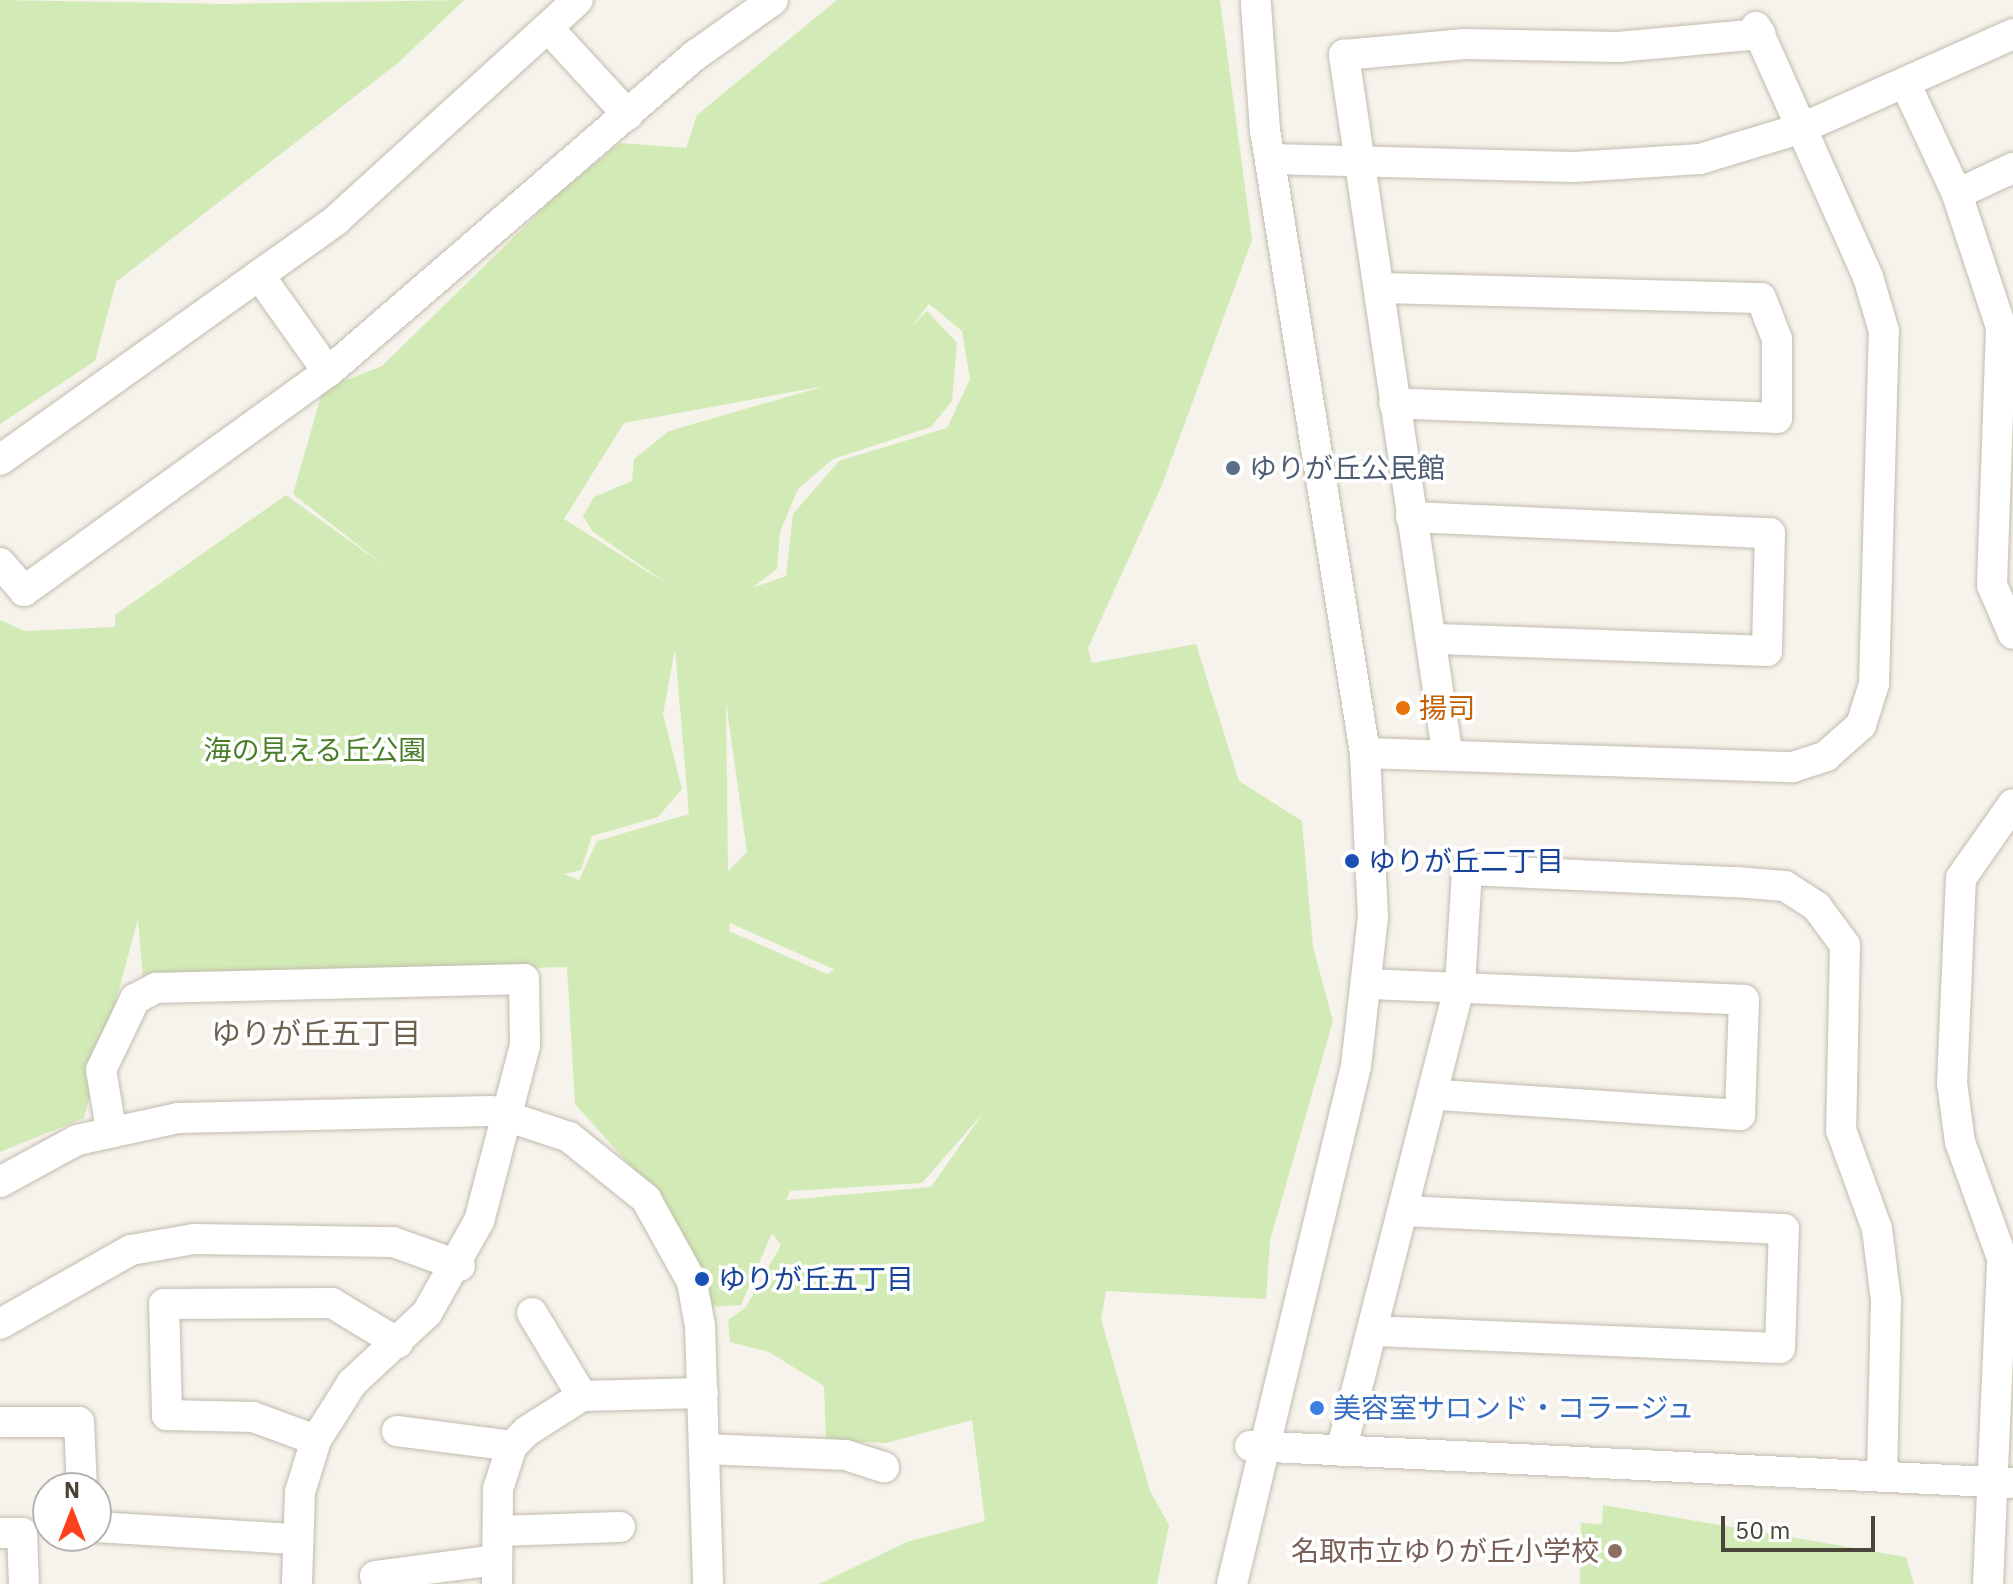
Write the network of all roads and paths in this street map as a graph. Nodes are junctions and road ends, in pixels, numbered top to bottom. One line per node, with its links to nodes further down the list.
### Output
1 (578, 0): 4 (street)
2 (773, 0): 7 (street)
3 (1256, 2): 9 (street)
4 (548, 28): 7 (street); 13 (street)
5 (2013, 34): 6 (street)
6 (1906, 85): 8 (street); 12 (street)
7 (628, 115): 15 (street)
8 (1802, 128): 10 (street); 10 (street); 22 (street)
9 (1279, 158): 10 (street); 23 (street)
10 (1359, 158): 14 (street)
11 (2013, 168): 12 (street)
12 (1957, 194): 20 (street)
13 (259, 275): 15 (street); 17 (street)
14 (1379, 288): 16 (street); 16 (street)
15 (328, 372): 19 (street)
16 (1394, 403): 18 (street)
17 (0, 460)
18 (1411, 517): 21 (street); 21 (street)
19 (0, 563)
20 (2013, 634)
21 (1432, 639): 22 (street)
22 (1447, 751): 23 (street)
23 (1365, 753): 25 (street)
24 (2013, 804): 37 (street)
25 (1368, 984): 26 (street); 44 (street)
26 (1460, 985): 27 (street); 27 (street); 49 (street)
27 (1436, 1095): 31 (street)
28 (505, 1116): 29 (street); 29 (street); 32 (street); 38 (street)
29 (111, 1129): 30 (street)
30 (0, 1182)
31 (1403, 1211): 35 (street); 35 (street)
32 (460, 1266): 34 (street); 36 (street)
33 (532, 1313): 39 (street)
34 (0, 1324)
35 (1373, 1331): 46 (street)
36 (398, 1343): 42 (street); 42 (street)
37 (2005, 1354): 50 (street)
38 (703, 1393): 39 (street); 45 (street)
39 (582, 1396): 43 (street)
40 (0, 1422): 48 (street)
41 (397, 1431): 43 (street)
42 (316, 1440): 54 (street)
43 (512, 1446): 55 (street)
44 (1258, 1447): 46 (street); 60 (street); 61 (street)
45 (705, 1449): 47 (street); 59 (street)
46 (1341, 1451): 49 (street)
47 (884, 1467)
48 (81, 1472)
49 (1882, 1477): 50 (street)
50 (2003, 1482): 62 (street)
51 (620, 1527): 55 (street)
52 (112, 1528): 54 (street)
53 (0, 1533): 57 (street)
54 (294, 1539): 58 (street)
55 (497, 1558): 56 (street)
56 (375, 1576)
57 (24, 1584)
58 (297, 1584)
59 (708, 1584)
60 (1219, 1584)
61 (1232, 1584)
62 (1988, 1584)

